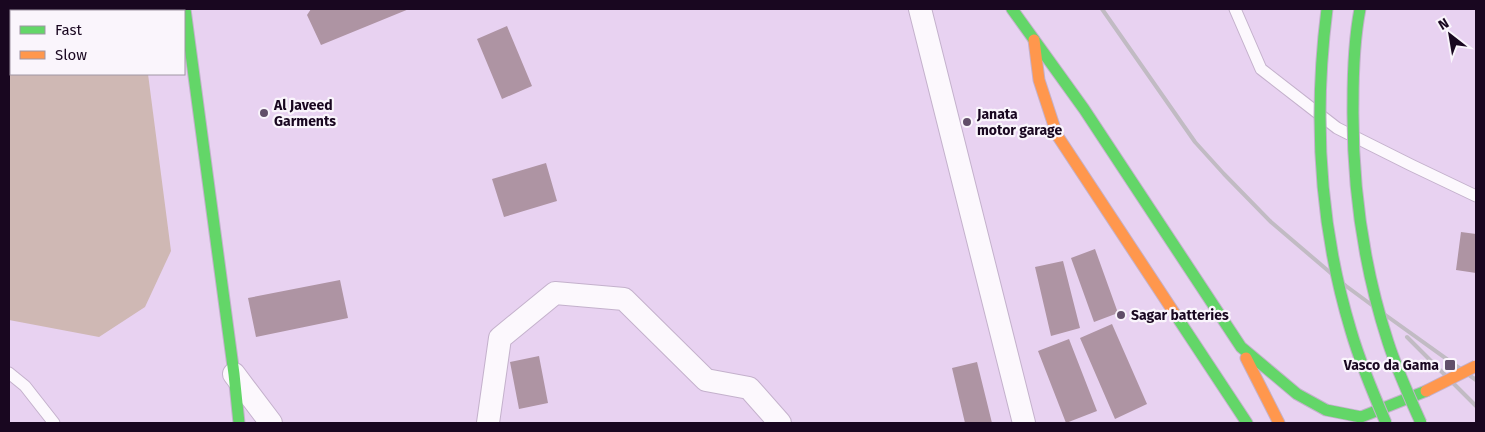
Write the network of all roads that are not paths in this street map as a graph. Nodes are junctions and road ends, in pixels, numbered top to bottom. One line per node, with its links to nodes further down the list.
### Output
1 (185, 9): 12 (main road)
2 (920, 9): 19 (street)
3 (1012, 9): 7 (main road)
4 (1235, 9): 8 (lane)
5 (1328, 9): 22 (main road, bridge)
6 (1360, 9): 23 (main road, bridge)
7 (1034, 40): 9 (main road); 20 (main road)
8 (1476, 196)
9 (1241, 348): 13 (main road); 21 (main road)
10 (1476, 366): 13 (main road, bridge)
11 (9, 373): 14 (lane)
12 (234, 374): 15 (main road); 16 (street)
13 (1357, 420)
14 (54, 423)
15 (238, 423)
16 (271, 423)
17 (488, 423): 18 (street)
18 (780, 423)
19 (1024, 423)
20 (1247, 423)
21 (1279, 423)
22 (1386, 423)
23 (1421, 423)

